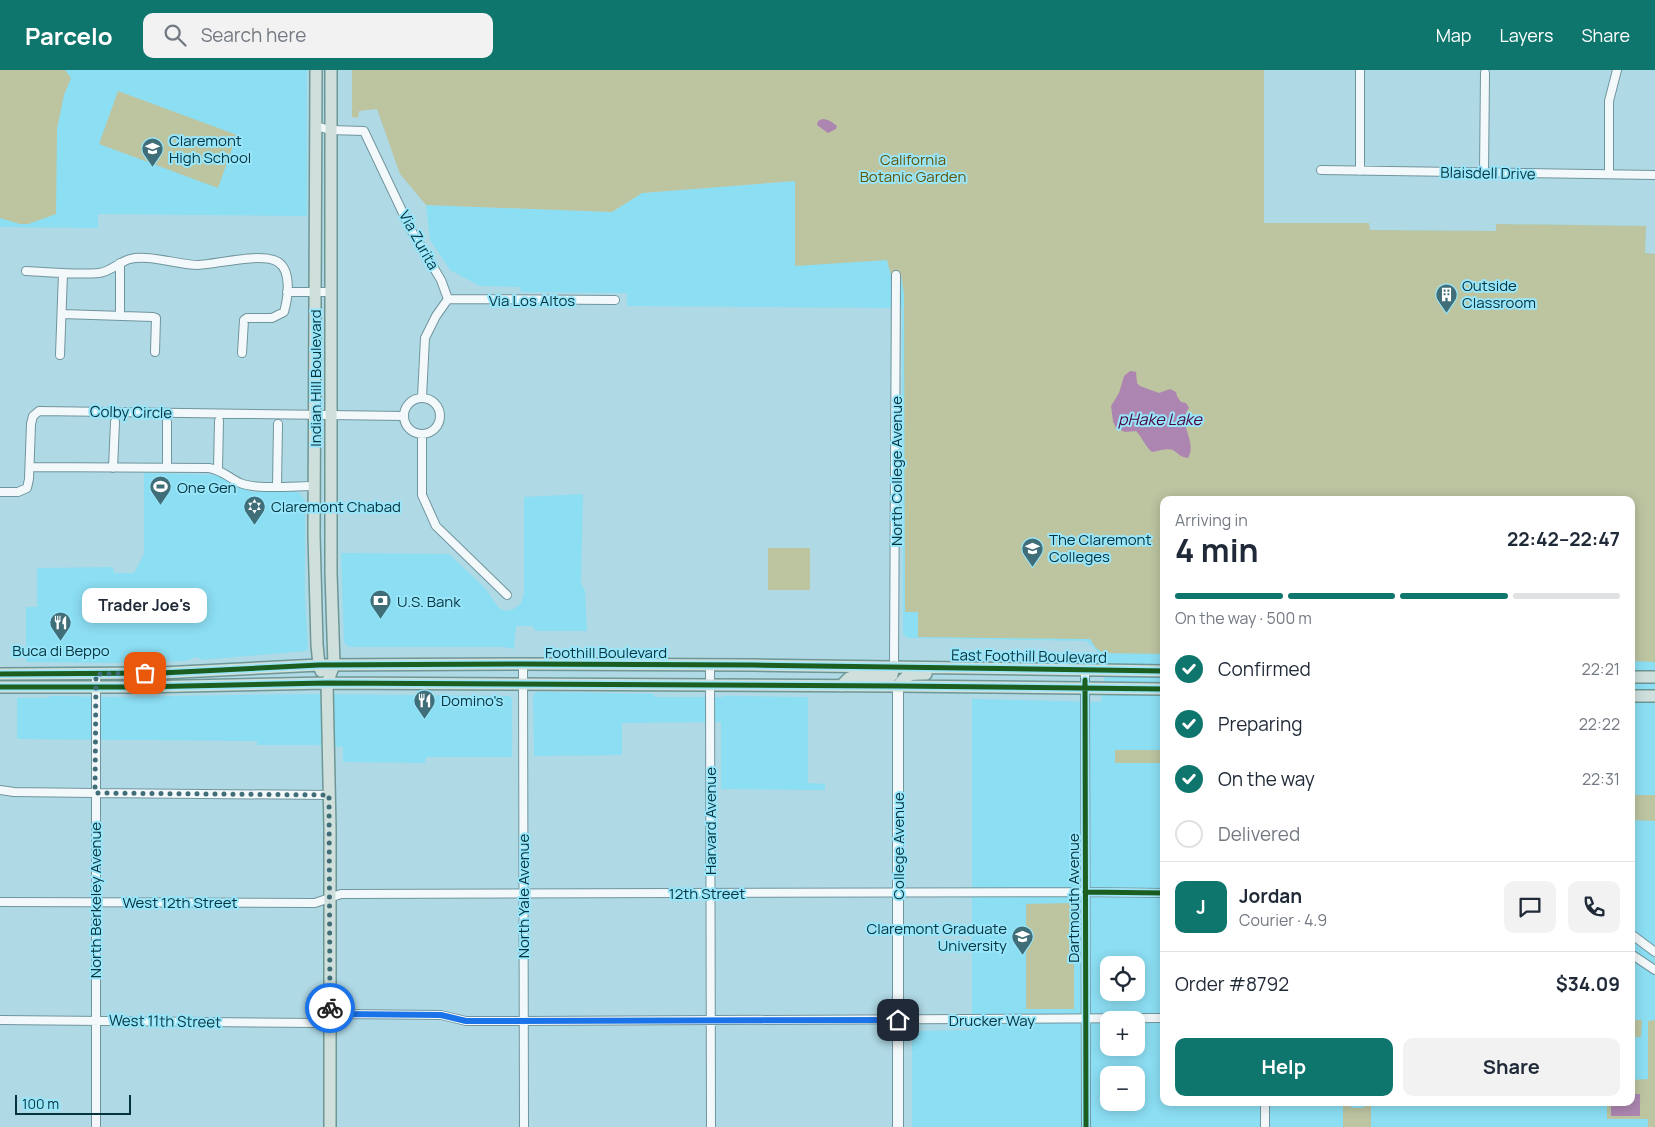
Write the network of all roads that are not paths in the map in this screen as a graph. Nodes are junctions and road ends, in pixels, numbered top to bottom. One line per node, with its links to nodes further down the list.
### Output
1 (316, 70): 6 (main road, Indian Hill Boulevard)
2 (331, 70): 7 (main road, Indian Hill Boulevard)
3 (1360, 70): 9 (street)
4 (1617, 70): 11 (street)
5 (1485, 73): 10 (street)
6 (316, 126): 7 (street, Via Zurita); 18 (main road, Indian Hill Boulevard)
7 (330, 130): 19 (main road, Indian Hill Boulevard); 20 (street, Via Zurita)
8 (1321, 170): 9 (street, Blaisdell Drive)
9 (1360, 171): 10 (street, Blaisdell Drive)
10 (1484, 173): 11 (street, Blaisdell Drive)
11 (1609, 174): 12 (street, Blaisdell Drive)
12 (1655, 175)
13 (120, 264): 15 (street); 17 (street); 23 (street)
14 (26, 271): 15 (street)
15 (63, 273): 22 (street)
16 (896, 275): 48 (street, North College Avenue)
17 (287, 292): 18 (street); 25 (street)
18 (316, 292): 19 (street); 28 (main road, Indian Hill Boulevard)
19 (330, 292): 29 (main road, Indian Hill Boulevard)
20 (448, 299): 21 (street, Via Los Altos); 27 (street)
21 (615, 300)
22 (62, 314): 23 (street); 26 (street)
23 (120, 316): 24 (street)
24 (155, 352)
25 (242, 353)
26 (60, 355)
27 (422, 397): 30 (street); 35 (street)
28 (315, 414): 29 (street, Colby Circle); 36 (street, Colby Circle); 41 (main road, Indian Hill Boulevard)
29 (330, 414): 30 (street, Colby Circle); 46 (main road, Indian Hill Boulevard)
30 (404, 416): 35 (street)
31 (219, 421): 39 (street)
32 (115, 422): 37 (street)
33 (167, 422): 38 (street)
34 (278, 424): 40 (street)
35 (422, 434): 43 (street)
36 (30, 467): 37 (street); 42 (street, Colby Circle)
37 (113, 468): 38 (street)
38 (167, 468): 39 (street)
39 (218, 469): 40 (street)
40 (277, 486): 41 (street)
41 (315, 486): 45 (main road, Indian Hill Boulevard)
42 (0, 492)
43 (507, 595)
44 (522, 664): 46 (main road, Foothill Boulevard); 47 (main road, Foothill Boulevard); 57 (street, North Yale Avenue)
45 (319, 665): 46 (main road, Foothill Boulevard); 53 (main road, Foothill Boulevard); 56 (main road, Indian Hill Boulevard)
46 (334, 665): 56 (main road, Indian Hill Boulevard)
47 (710, 665): 48 (main road, Foothill Boulevard); 58 (street, Harvard Avenue)
48 (894, 666): 49 (main road, East Foothill Boulevard); 59 (main road)
49 (958, 668): 50 (main road, East Foothill Boulevard); 60 (main road)
50 (1085, 670): 51 (main road, East Foothill Boulevard); 63 (street, Dartmouth Avenue)
51 (1160, 670)
52 (0, 674): 53 (main road)
53 (96, 674): 62 (street, North Berkeley Avenue)
54 (1635, 677): 55 (main road)
55 (1655, 677)
56 (327, 683): 57 (main road); 62 (main road); 69 (main road, Indian Hill Boulevard)
57 (523, 684): 58 (main road); 73 (street, North Yale Avenue)
58 (710, 685): 59 (main road); 70 (street, Harvard Avenue)
59 (841, 686): 60 (main road)
60 (898, 686): 63 (main road, East Foothill Boulevard); 74 (street, College Avenue)
61 (0, 687): 62 (main road)
62 (95, 688): 68 (street, North Berkeley Avenue)
63 (1085, 688): 64 (main road, East Foothill Boulevard); 71 (street, Dartmouth Avenue)
64 (1160, 689)
65 (1635, 696): 66 (main road)
66 (1655, 696)
67 (0, 790): 68 (street)
68 (95, 793): 69 (street); 77 (street, North Berkeley Avenue)
69 (329, 795): 75 (main road, Indian Hill Boulevard)
70 (710, 892): 73 (street, 12th Street); 74 (street, 12th Street); 89 (street, Harvard Avenue)
71 (1085, 892): 72 (street, 12th Street); 74 (street, 12th Street); 84 (street, Dartmouth Avenue)
72 (1160, 892)
73 (523, 893): 75 (street, 12th Street); 88 (street, North Yale Avenue)
74 (898, 893): 87 (street, College Avenue)
75 (330, 899): 77 (street, West 12th Street); 82 (main road, Indian Hill Boulevard)
76 (0, 902): 77 (street, West 12th Street)
77 (95, 902): 86 (street, North Berkeley Avenue)
78 (1635, 937): 79 (street)
79 (1655, 952)
80 (1635, 957): 81 (street)
81 (1655, 970)
82 (330, 1018): 86 (street, West 11th Street); 88 (street, West 11th Street); 92 (main road, Indian Hill Boulevard)
83 (1160, 1018): 84 (street, Drucker Way)
84 (1086, 1019): 87 (street, Drucker Way); 96 (street, Dartmouth Avenue)
85 (0, 1020): 86 (street, West 11th Street)
86 (96, 1020): 91 (street, North Berkeley Avenue)
87 (898, 1020): 89 (street, Drucker Way); 95 (street, College Avenue)
88 (523, 1021): 89 (street, Drucker Way); 93 (street, North Yale Avenue)
89 (710, 1021): 94 (street, Harvard Avenue)
90 (1265, 1106): 97 (street)
91 (96, 1127)
92 (330, 1127)
93 (524, 1127)
94 (711, 1127)
95 (898, 1127)
96 (1086, 1127)
97 (1265, 1127)

